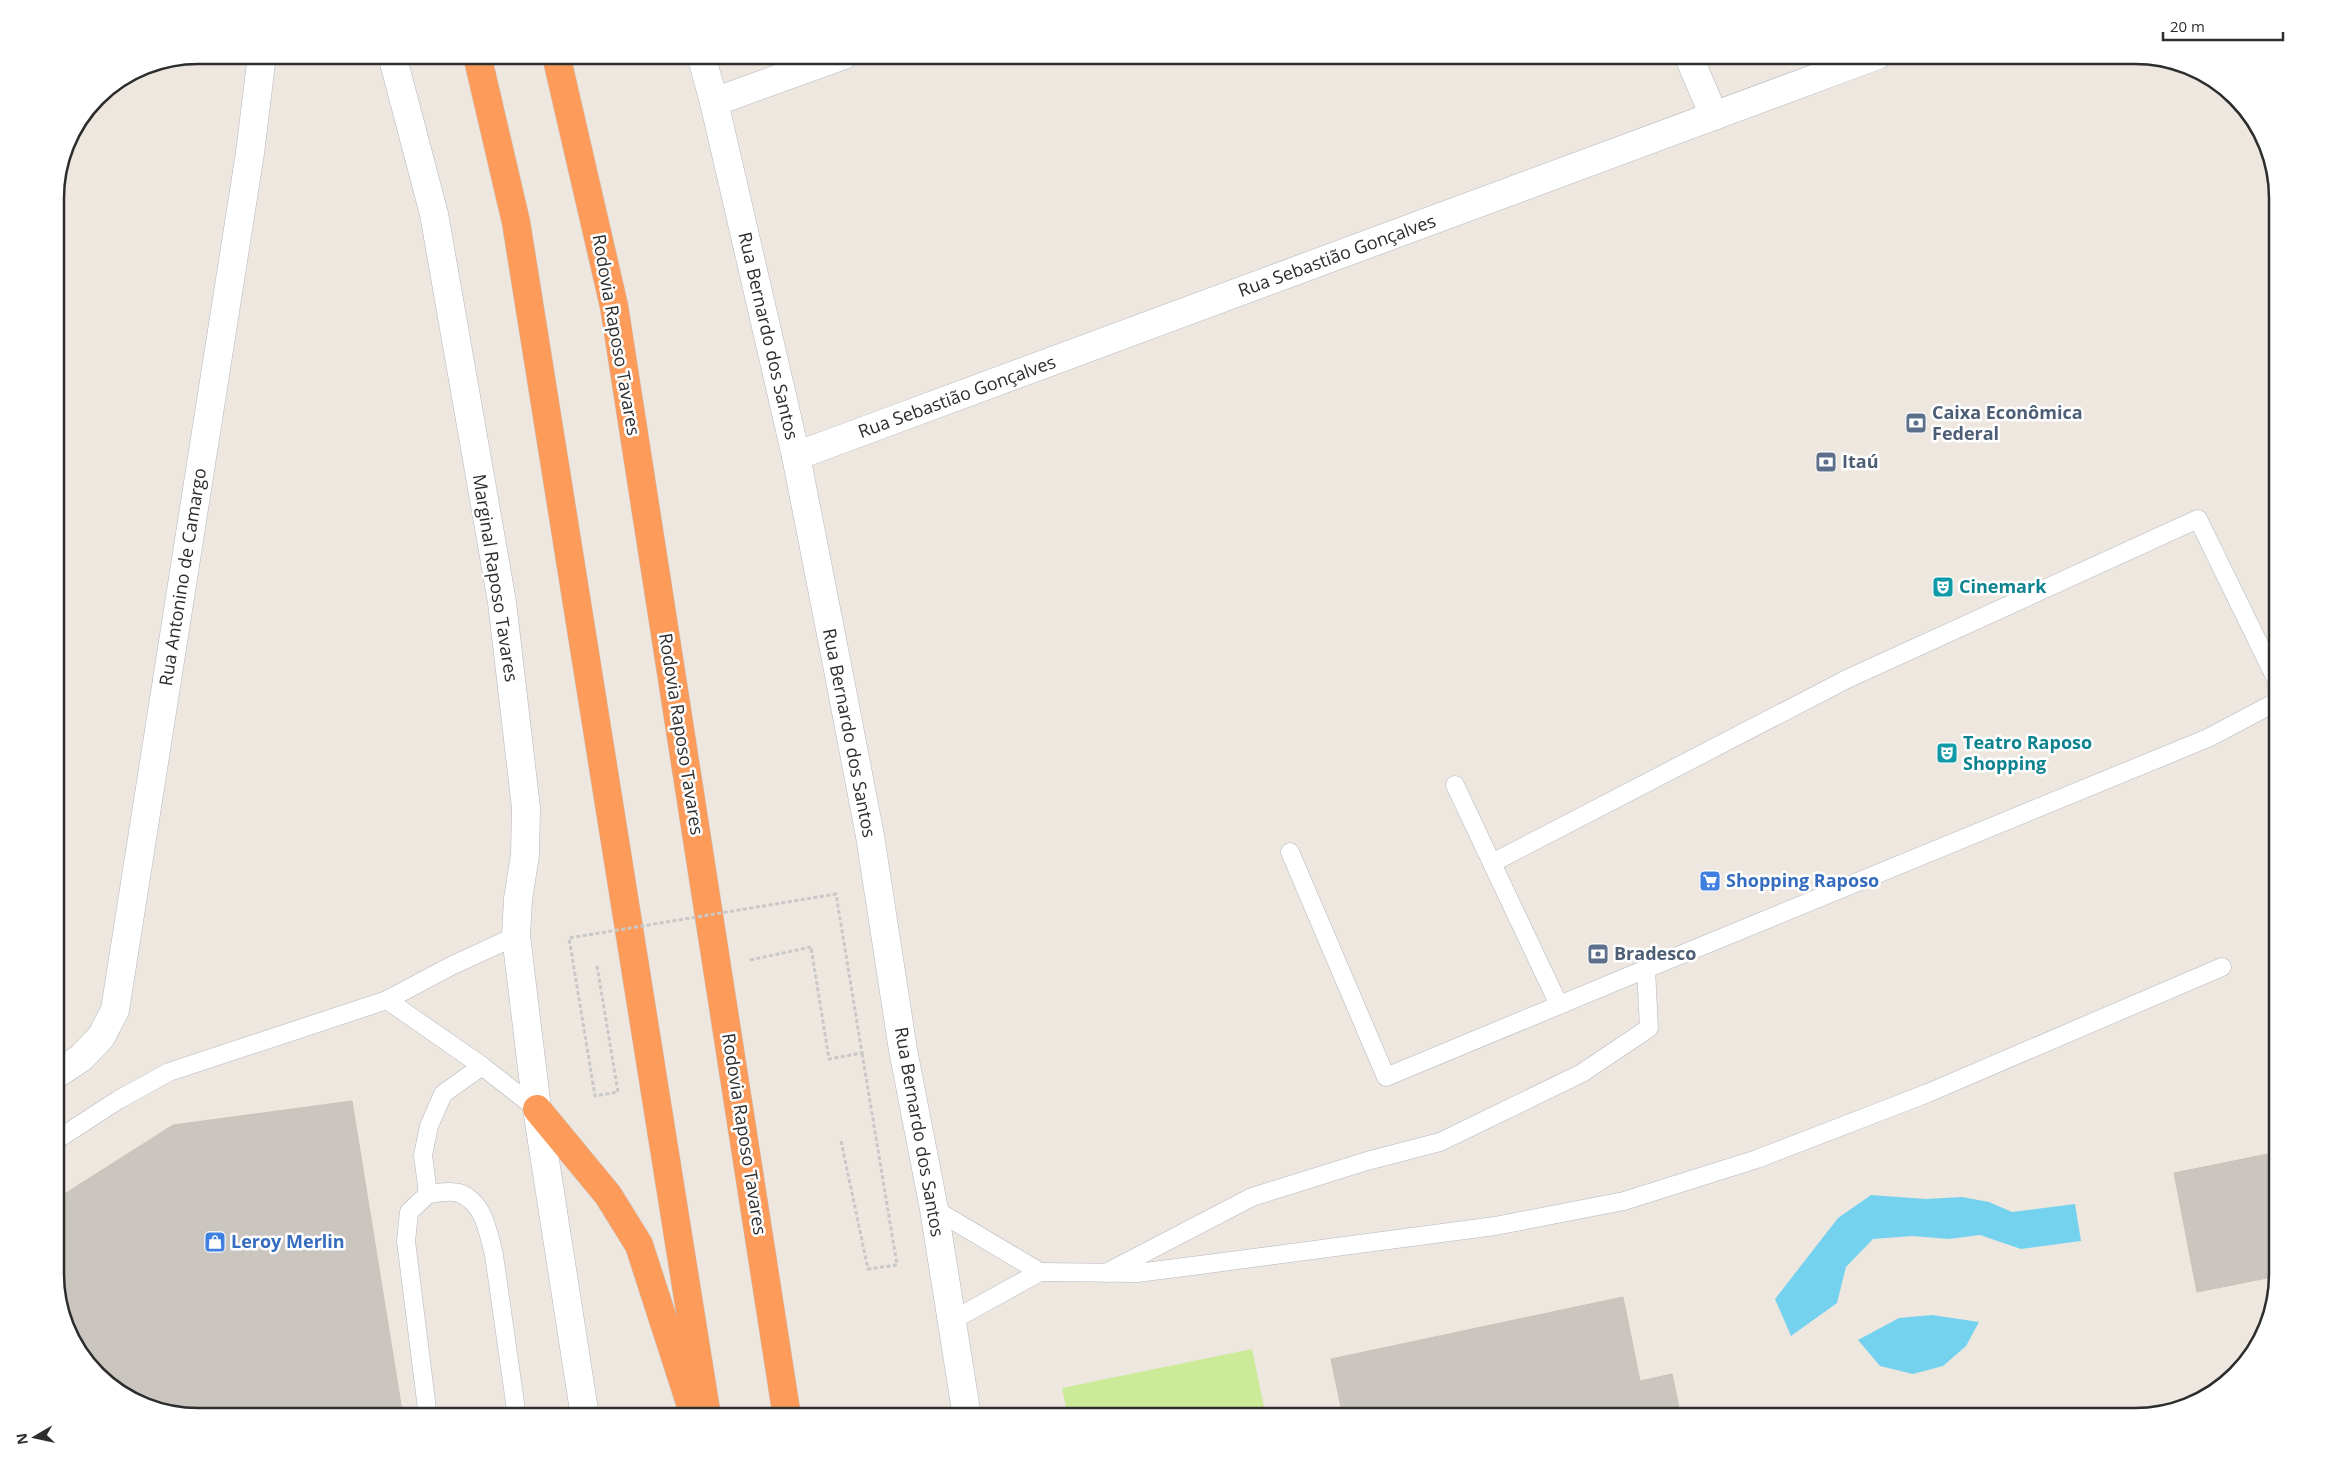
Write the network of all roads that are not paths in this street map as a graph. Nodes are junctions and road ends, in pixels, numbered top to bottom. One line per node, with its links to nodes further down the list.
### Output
1 (261, 64): 23 (street, Rua Antonino de Camargo)
2 (394, 64): 17 (street, Marginal Raposo Tavares)
3 (479, 64): 35 (highway)
4 (558, 64): 36 (highway, Rodovia Raposo Tavares)
5 (703, 64): 9 (street, Rua Bernardo dos Santos)
6 (819, 64): 9 (street)
7 (1692, 64): 10 (street)
8 (1854, 64): 10 (street, Rua Sebastião Gonçalves)
9 (714, 102): 11 (street, Rua Bernardo dos Santos)
10 (1714, 116): 11 (street, Rua Sebastião Gonçalves)
11 (796, 456): 27 (street, Rua Bernardo dos Santos)
12 (2269, 665): 16 (lane)
13 (2269, 706): 19 (lane)
14 (1455, 785): 16 (lane)
15 (1290, 852): 21 (lane)
16 (1492, 863): 21 (lane)
17 (516, 936): 20 (lane); 24 (street, Marginal Raposo Tavares)
18 (2222, 967): 29 (lane)
19 (1646, 969): 21 (lane); 29 (lane)
20 (387, 1000): 22 (lane); 25 (lane)
21 (1559, 1005)
22 (482, 1066): 24 (lane); 26 (lane)
23 (64, 1068)
24 (537, 1109): 33 (street, Marginal Raposo Tavares); 34 (highway)
25 (64, 1135)
26 (428, 1194): 31 (lane); 32 (lane)
27 (934, 1209): 28 (lane); 30 (street, Rua Bernardo dos Santos)
28 (1040, 1272): 29 (lane); 30 (lane)
29 (1106, 1273)
30 (950, 1321): 37 (street, Rua Bernardo dos Santos)
31 (427, 1408)
32 (516, 1408)
33 (584, 1408)
34 (692, 1408)
35 (706, 1408)
36 (786, 1408)
37 (965, 1408)

